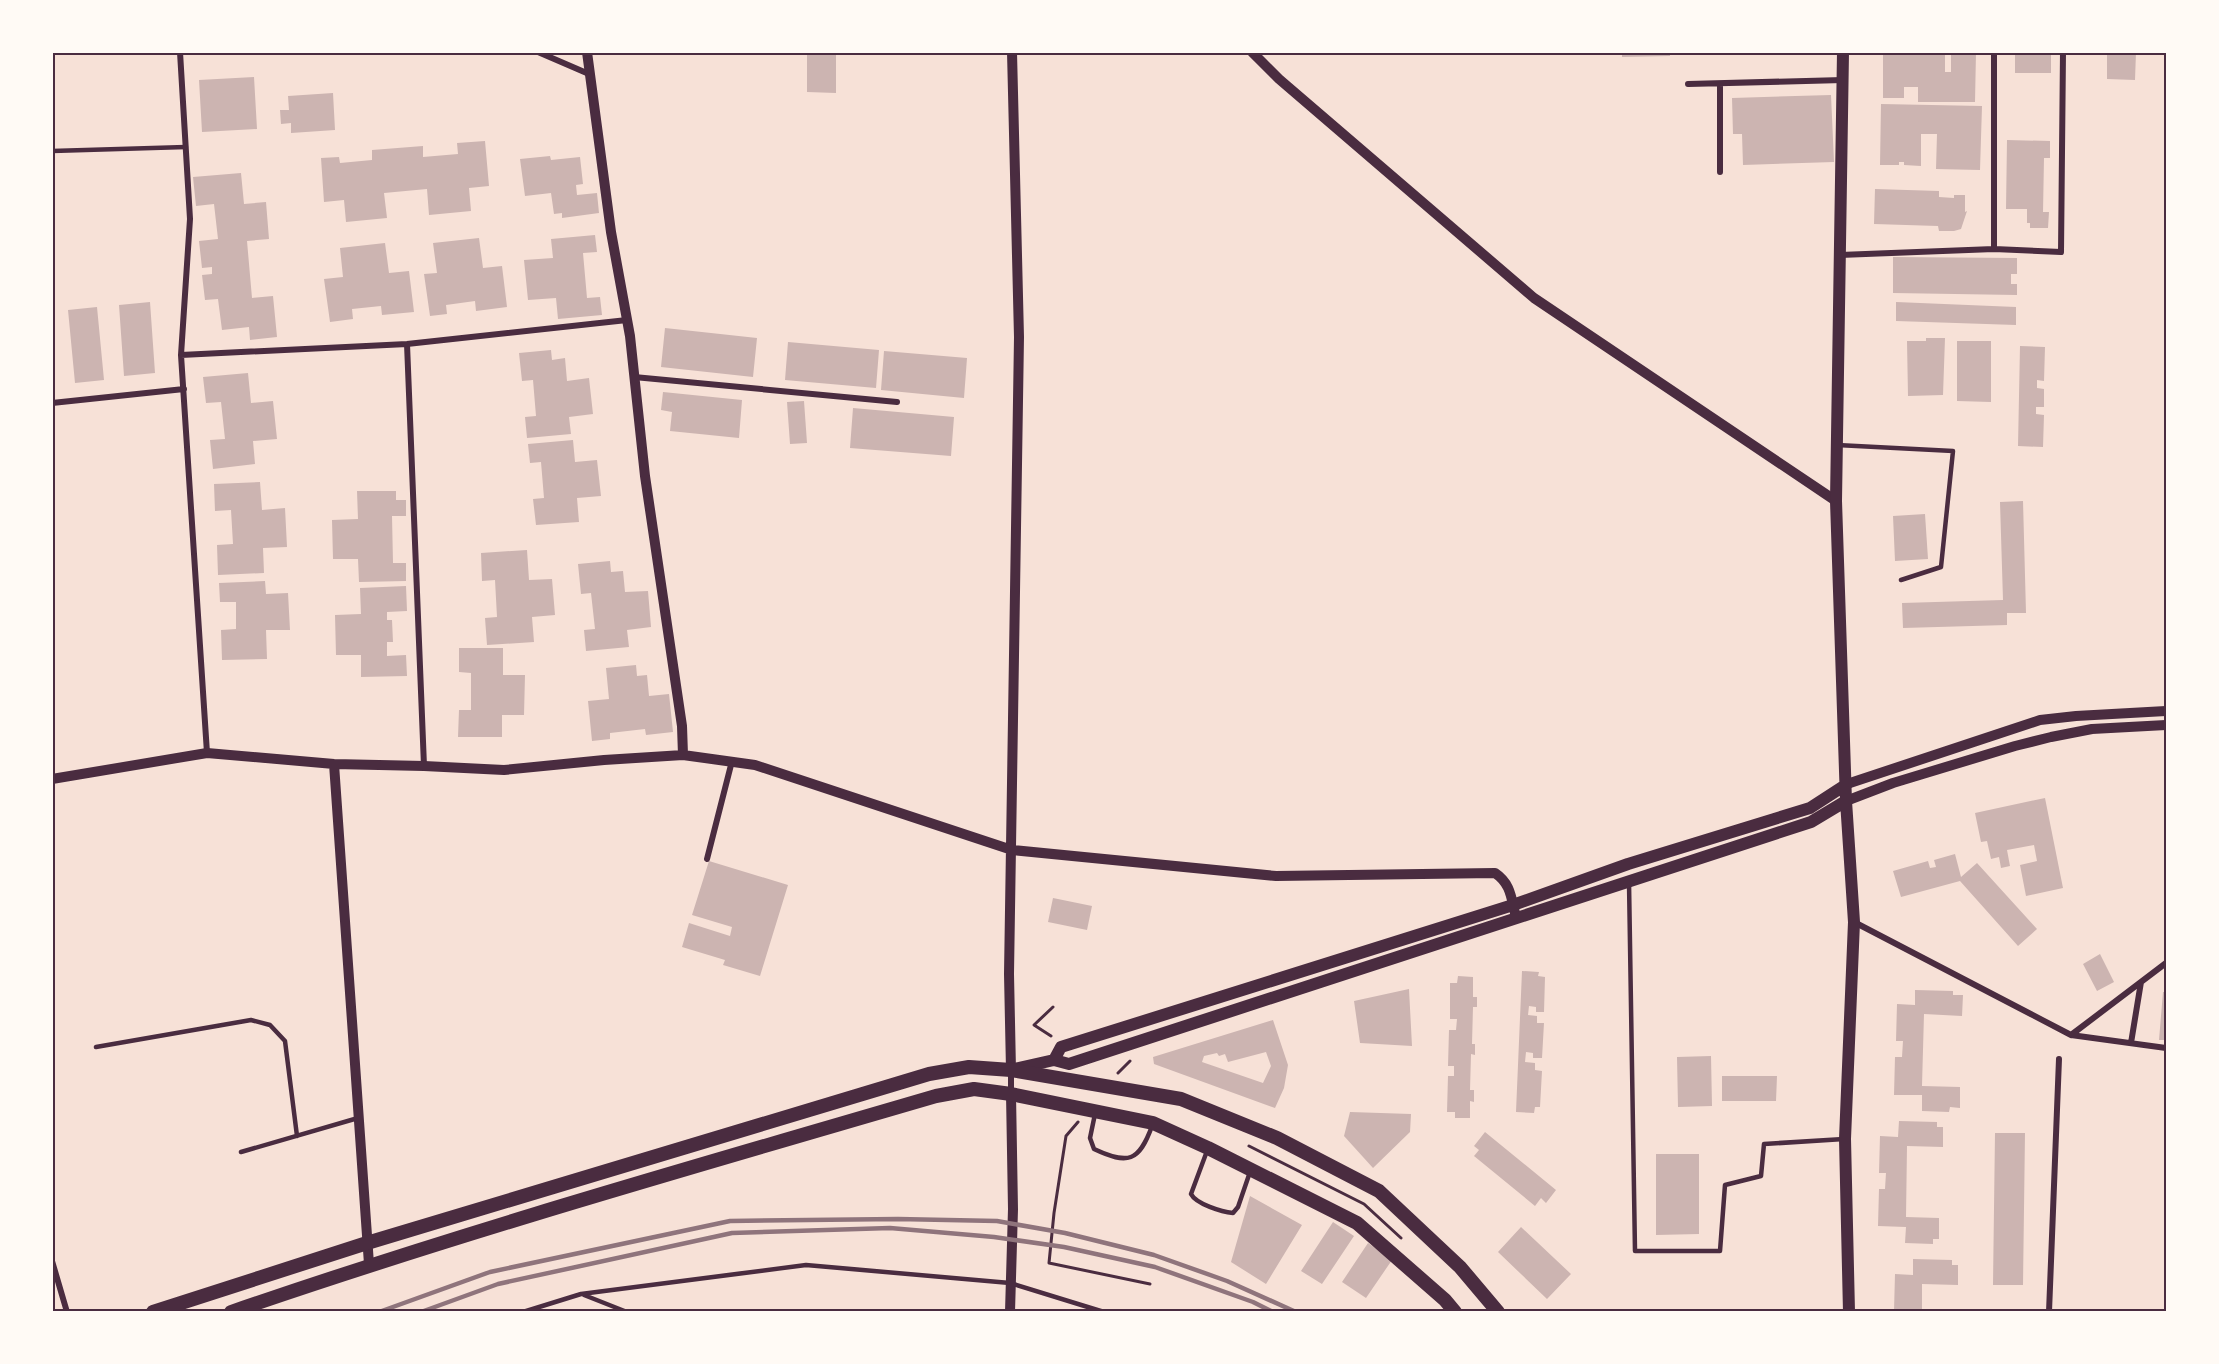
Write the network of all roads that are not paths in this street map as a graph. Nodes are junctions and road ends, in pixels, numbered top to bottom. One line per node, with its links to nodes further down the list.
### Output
1 (180, 52): 13 (street)
2 (538, 52): 9 (street)
3 (588, 52): 9 (street)
4 (1012, 52): 38 (street)
5 (1252, 52): 26 (street)
6 (1843, 52): 10 (main road)
7 (1994, 52): 16 (street)
8 (2063, 52): 16 (street)
9 (589, 74): 18 (street)
10 (1843, 80): 12 (street); 17 (main road)
11 (1688, 84): 12 (street)
12 (1720, 85): 15 (street)
13 (186, 147): 14 (lane); 20 (street)
14 (52, 151)
15 (1720, 172)
16 (1994, 249): 17 (street)
17 (1839, 255): 25 (main road)
18 (627, 320): 19 (street); 21 (street)
19 (407, 344): 20 (street); 34 (street)
20 (181, 355): 22 (street)
21 (634, 377): 23 (street); 31 (street)
22 (184, 389): 24 (street); 30 (street)
23 (897, 402)
24 (52, 403)
25 (1837, 445): 26 (main road); 27 (lane)
26 (1836, 501): 36 (main road)
27 (1901, 580)
28 (2166, 711): 36 (street)
29 (2166, 725): 37 (street)
30 (207, 753): 33 (street); 35 (street)
31 (683, 755): 32 (street); 34 (street)
32 (732, 760): 38 (street); 39 (street)
33 (334, 764): 34 (street); 55 (street)
34 (424, 765)
35 (52, 779)
36 (1847, 784): 37 (main road); 41 (main road)
37 (1846, 801): 40 (main road); 43 (main road)
38 (1011, 850): 41 (street); 52 (street)
39 (707, 859)
40 (1629, 882): 42 (main road); 58 (lane)
41 (1513, 905): 42 (street); 51 (main road)
42 (1516, 919): 51 (main road)
43 (1854, 922): 46 (street); 58 (main road)
44 (2166, 963): 45 (street)
45 (2141, 981): 46 (street); 47 (street)
46 (2072, 1035): 47 (street)
47 (2131, 1043): 49 (street)
48 (96, 1047): 57 (lane)
49 (2166, 1048)
50 (2059, 1059): 77 (street)
51 (1054, 1060): 52 (main road)
52 (1011, 1070): 53 (street); 62 (main road); 75 (main road)
53 (1011, 1094): 54 (main road); 64 (main road); 65 (street)
54 (1096, 1111): 56 (main road); 56 (lane)
55 (358, 1118): 57 (lane); 62 (street)
56 (1153, 1123): 59 (main road)
57 (297, 1136): 60 (lane)
58 (1845, 1139): 76 (main road)
59 (1208, 1148): 61 (main road); 61 (lane)
60 (241, 1152)
61 (1251, 1169): 74 (main road)
62 (367, 1243): 64 (street); 68 (main road)
63 (52, 1261): 67 (street)
64 (369, 1264): 69 (main road)
65 (1010, 1283): 66 (lane); 72 (street); 73 (lane)
66 (581, 1294): 70 (lane); 71 (lane)
67 (67, 1311)
68 (153, 1311)
69 (231, 1311)
70 (523, 1311)
71 (627, 1311)
72 (1010, 1311)
73 (1104, 1311)
74 (1455, 1311)
75 (1498, 1311)
76 (1849, 1311)
77 (2049, 1311)

